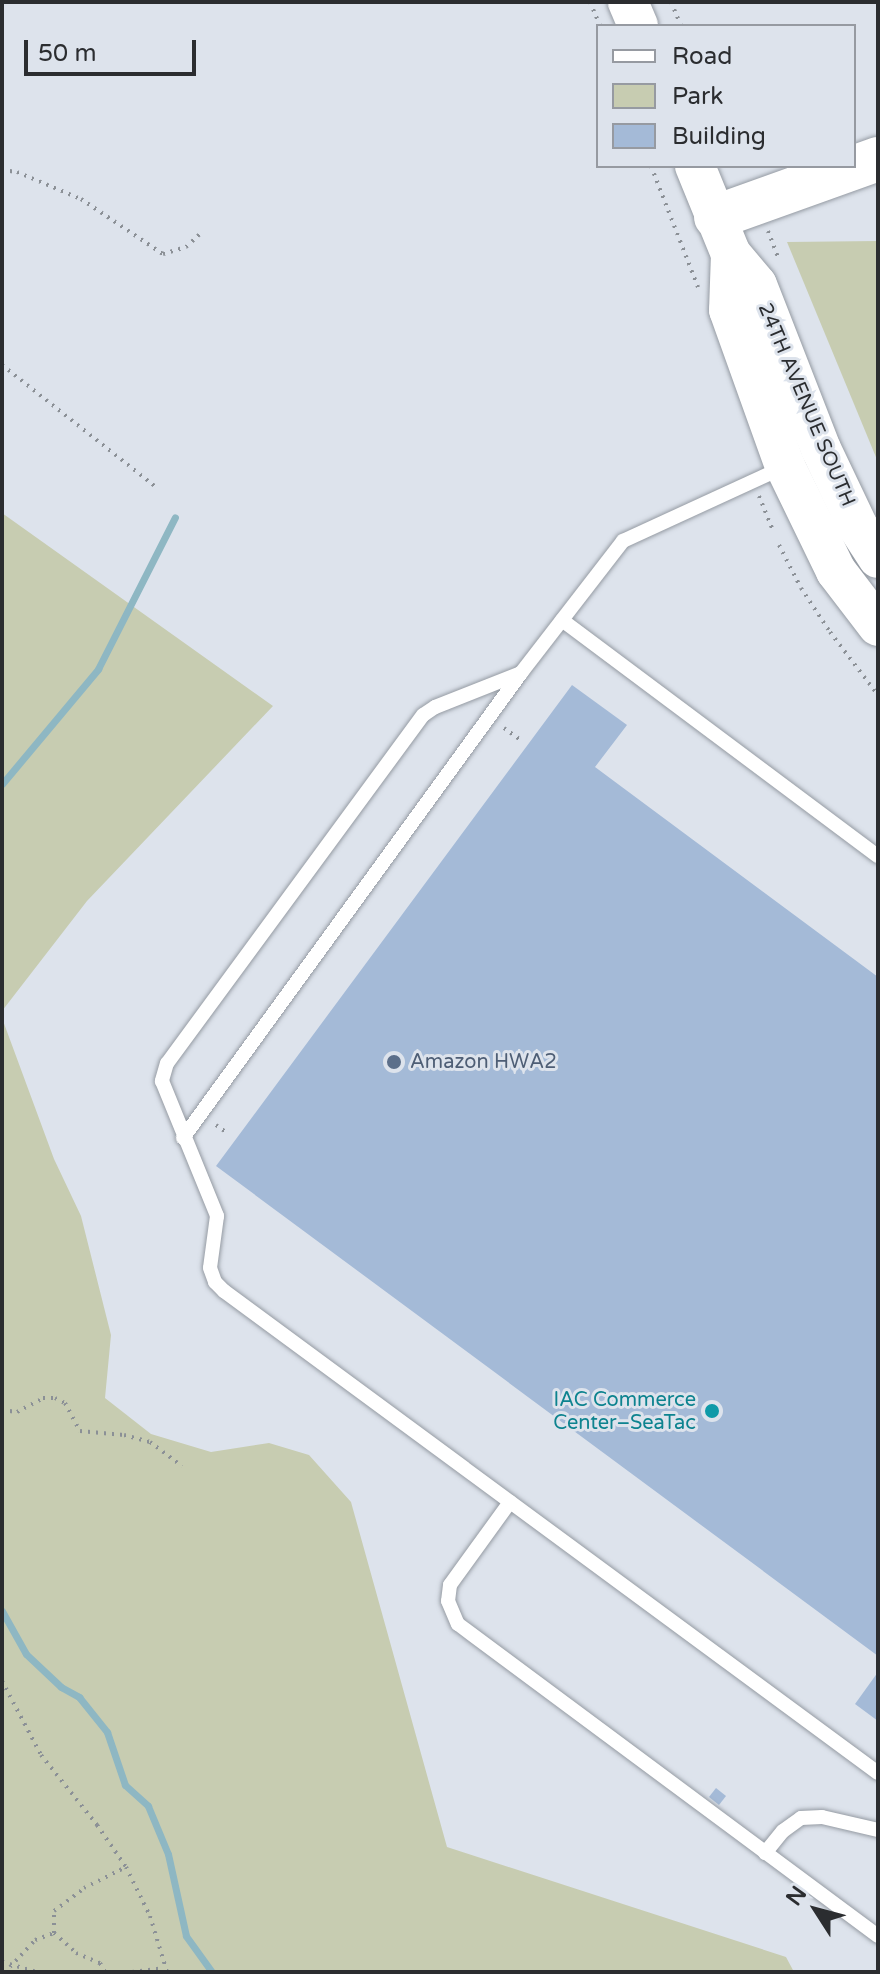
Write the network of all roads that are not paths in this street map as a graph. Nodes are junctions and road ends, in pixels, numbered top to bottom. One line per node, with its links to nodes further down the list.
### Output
1 (628, 2): 2 (street)
2 (637, 24)
3 (878, 159): 5 (highway)
4 (696, 168): 5 (street, 24TH AVENUE SOUTH)
5 (724, 236): 6 (street, 24TH AVENUE SOUTH)
6 (803, 458): 7 (street, 24TH AVENUE SOUTH); 8 (lane); 9 (street, 24TH AVENUE SOUTH)
7 (878, 558)
8 (562, 620): 10 (lane); 11 (lane)
9 (878, 626)
10 (521, 673): 12 (lane); 12 (lane)
11 (878, 856)
12 (183, 1138): 13 (lane)
13 (510, 1502): 14 (lane); 16 (lane)
14 (878, 1773)
15 (878, 1830): 16 (lane)
16 (765, 1853): 17 (lane)
17 (878, 1936)

